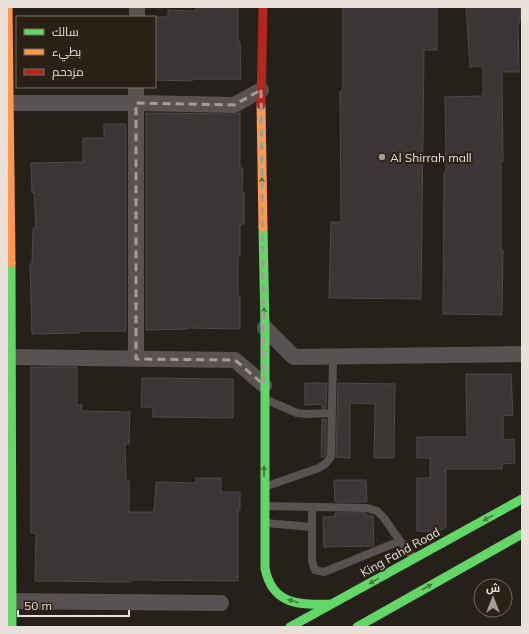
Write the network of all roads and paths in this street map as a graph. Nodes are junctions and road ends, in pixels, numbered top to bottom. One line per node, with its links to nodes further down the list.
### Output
1 (8, 7): 6 (main road)
2 (263, 7): 4 (main road)
3 (136, 88): 5 (street)
4 (261, 90): 5 (street); 7 (main road, one-way to 4)
5 (136, 103): 6 (street); 11 (street)
6 (8, 104): 9 (main road)
7 (265, 328): 10 (street); 12 (main road)
8 (522, 354): 10 (street)
9 (9, 357): 11 (street); 23 (main road)
10 (333, 357): 13 (lane)
11 (136, 359): 12 (street)
12 (264, 392): 13 (lane); 14 (main road, one-way to 12)
13 (332, 413): 14 (lane)
14 (264, 487): 16 (main road)
15 (522, 499): 22 (main road, King Fahd Road, one-way to 22)
16 (264, 506): 17 (lane); 18 (main road)
17 (312, 507): 19 (lane); 21 (lane)
18 (264, 523): 19 (lane); 25 (main road, one-way to 18)
19 (312, 527): 21 (lane)
20 (522, 534): 28 (main road, one-way to 20)
21 (400, 541): 22 (lane)
22 (414, 558): 25 (main road, King Fahd Road, one-way to 25)
23 (9, 600): 24 (street); 26 (main road)
24 (221, 603)
25 (331, 604): 27 (main road, King Fahd Road)
26 (12, 627)
27 (290, 627)
28 (357, 627)

